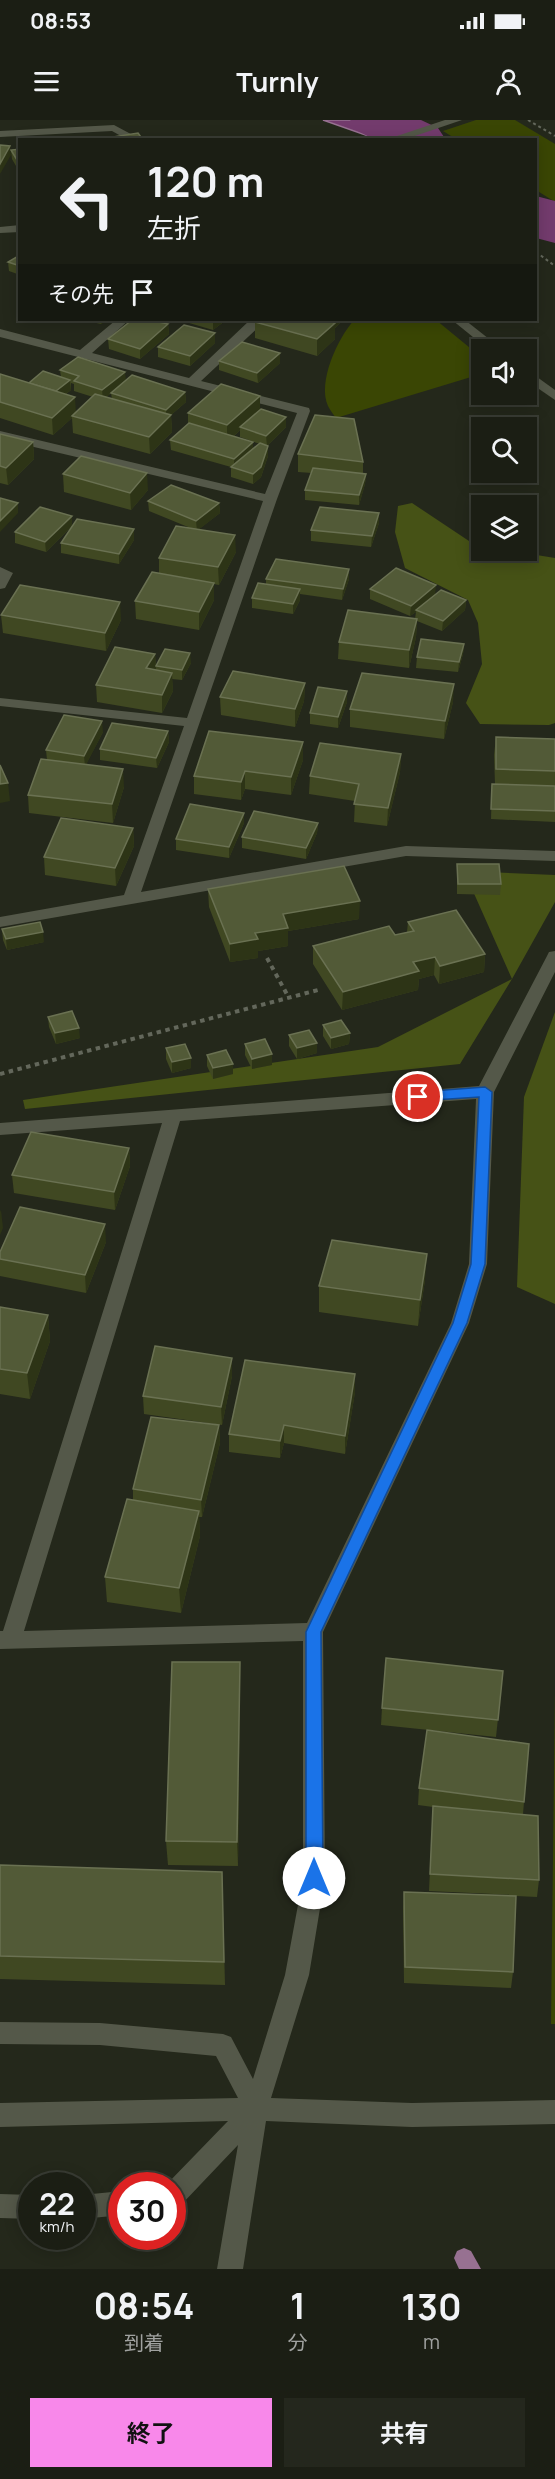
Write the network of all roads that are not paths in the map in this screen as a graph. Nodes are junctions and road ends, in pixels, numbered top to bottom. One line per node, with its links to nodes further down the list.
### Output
1 (455, 121): 4 (street)
2 (0, 134): 3 (street)
3 (133, 138)
4 (397, 138)
5 (18, 228): 6 (street)
6 (0, 230)
7 (122, 321): 12 (street)
8 (258, 321): 13 (street)
9 (460, 321): 11 (street)
10 (0, 333): 12 (street)
11 (483, 339)
12 (84, 353): 13 (street)
13 (192, 382): 17 (street)
14 (537, 382): 15 (street)
15 (555, 396)
16 (0, 435): 17 (street)
17 (270, 500): 21 (street)
18 (0, 571): 19 (street)
19 (0, 585)
20 (0, 702): 21 (street)
21 (194, 723): 23 (street)
22 (555, 856): 23 (street)
23 (131, 899): 24 (street)
24 (0, 922)
25 (555, 956): 26 (street)
26 (485, 1092): 27 (street); 29 (street)
27 (173, 1116): 28 (street); 30 (street)
28 (0, 1130)
29 (314, 1632): 30 (street); 32 (street)
30 (5, 1640)
31 (0, 2032): 32 (street)
32 (256, 2109): 33 (street); 34 (street); 35 (street); 38 (street)
33 (555, 2112)
34 (0, 2115)
35 (186, 2182)
36 (0, 2206): 37 (street)
37 (18, 2207)
38 (230, 2269)

